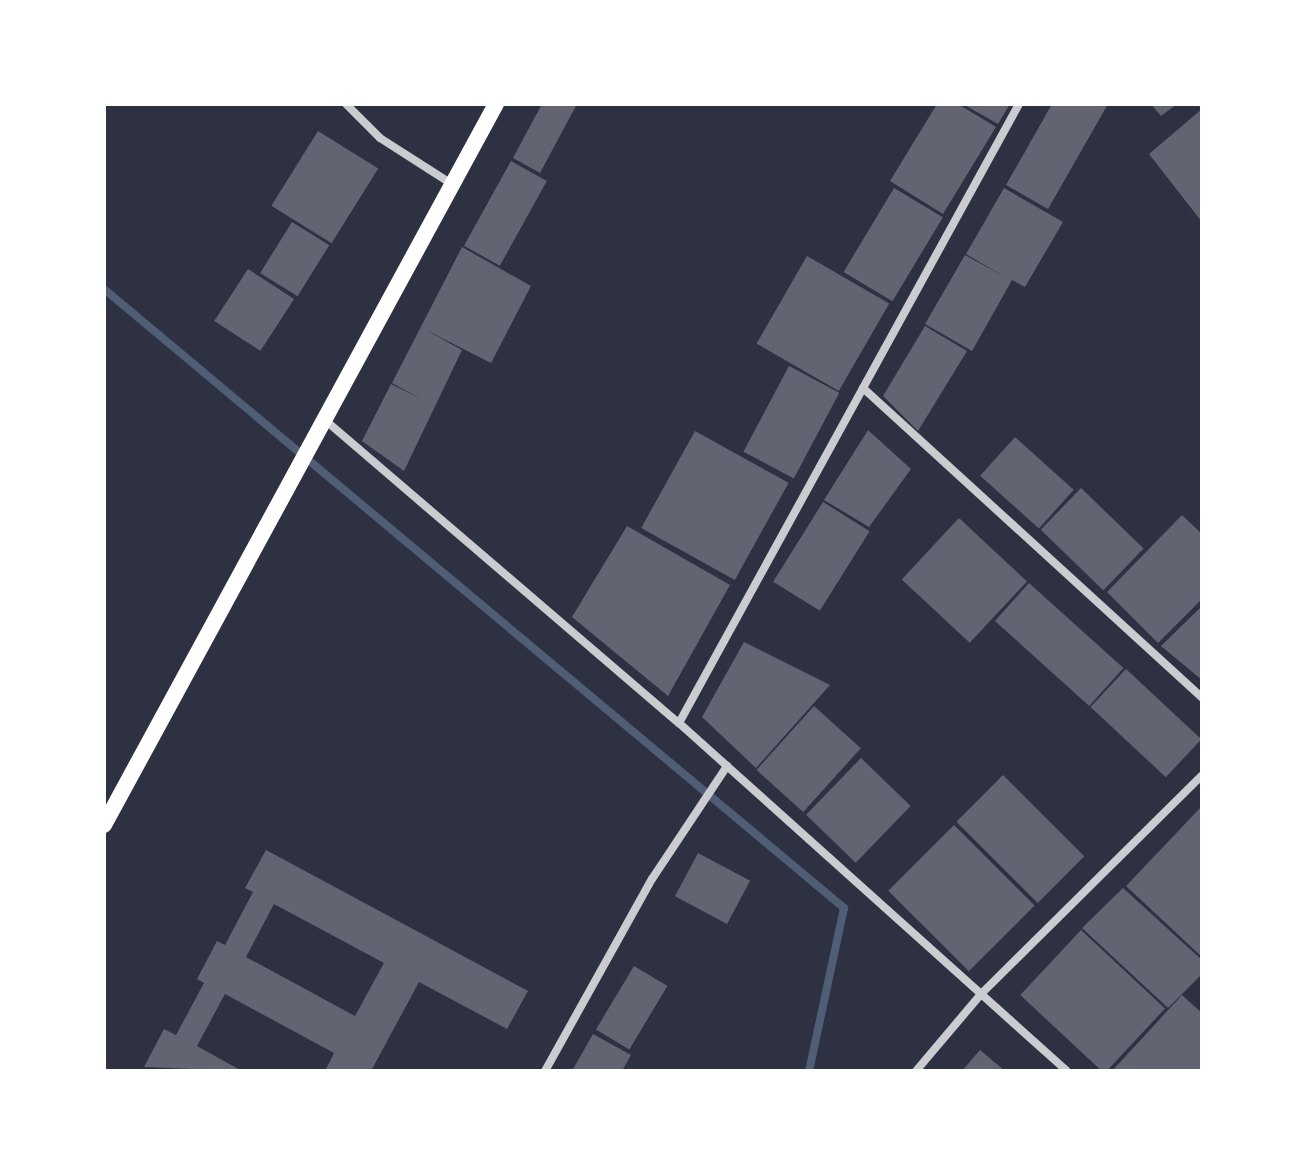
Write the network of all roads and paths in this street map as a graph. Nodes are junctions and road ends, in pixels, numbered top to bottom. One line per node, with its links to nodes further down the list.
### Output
1 (346, 104): 4 (street)
2 (496, 104): 4 (main road)
3 (1019, 104): 5 (street)
4 (452, 184): 6 (main road)
5 (863, 388): 7 (street); 8 (street)
6 (324, 419): 8 (street); 11 (main road)
7 (1202, 698)
8 (679, 723): 9 (street)
9 (727, 766): 12 (street); 13 (street)
10 (1202, 775): 12 (street)
11 (104, 825)
12 (981, 994): 14 (street); 15 (street)
13 (545, 1071)
14 (916, 1071)
15 (1067, 1071)

